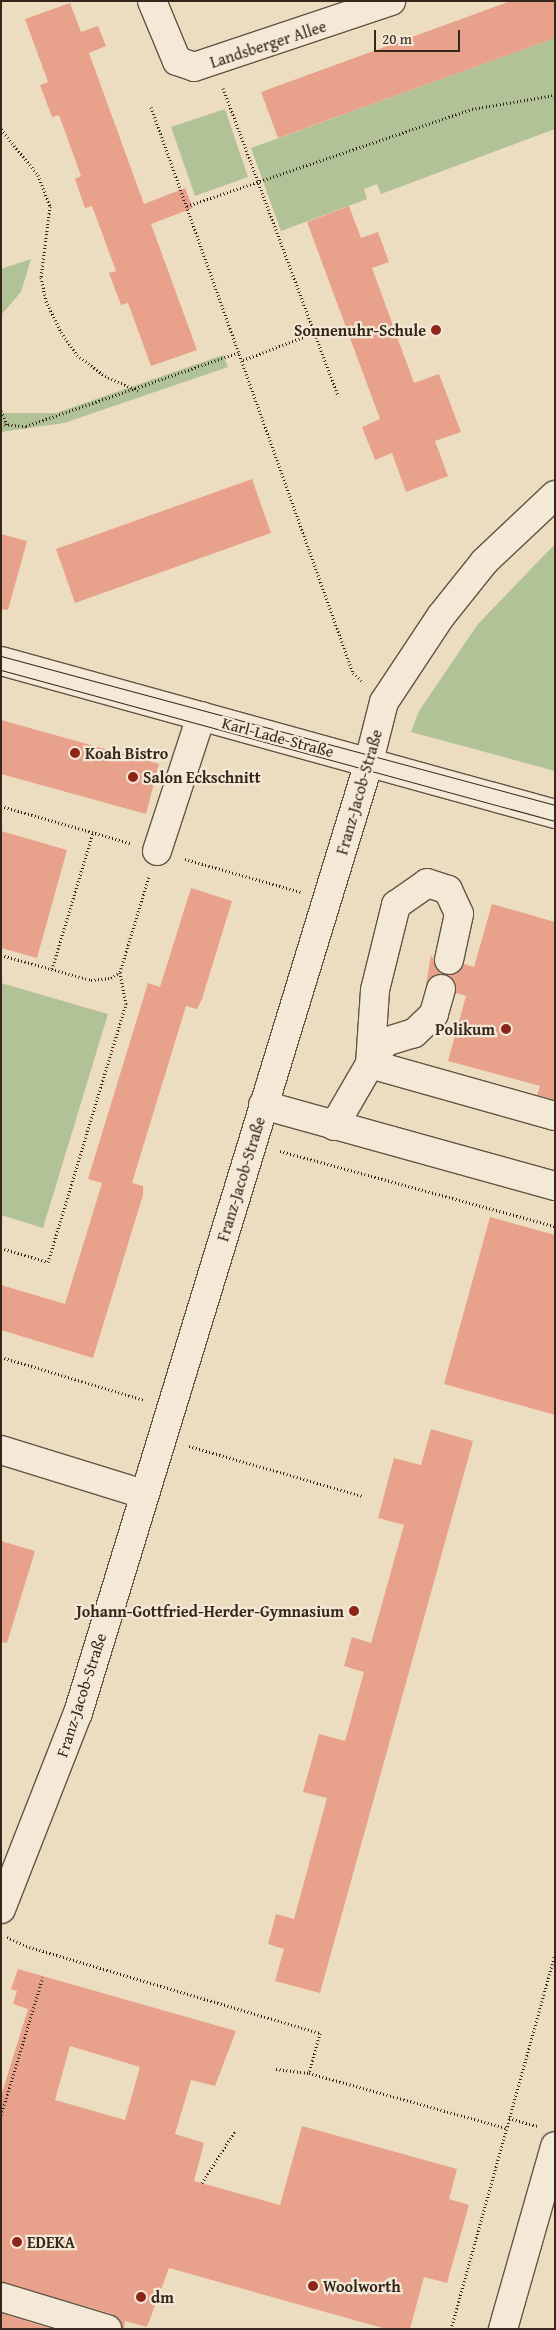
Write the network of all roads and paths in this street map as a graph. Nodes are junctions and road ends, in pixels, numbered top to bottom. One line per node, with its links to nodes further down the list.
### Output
1 (152, 1): 2 (street, Landsberger Allee)
2 (391, 1)
3 (221, 82): 7 (path)
4 (555, 95): 7 (path)
5 (151, 107): 8 (path)
6 (1, 128): 12 (path)
7 (258, 182): 8 (path); 9 (path)
8 (187, 206): 10 (path)
9 (314, 333): 11 (path); 13 (path)
10 (240, 352): 11 (path); 12 (path)
11 (243, 360): 19 (path)
12 (138, 391): 16 (path)
13 (338, 396)
14 (1, 411): 16 (path)
15 (1, 424): 16 (path)
16 (8, 426)
17 (555, 495): 19 (street, Franz-Jacob-Straße)
18 (1, 661): 20 (street, Karl-Lade-Straße)
19 (384, 702): 21 (street, Franz-Jacob-Straße)
20 (201, 716): 21 (street, Karl-Lade-Straße); 24 (street)
21 (368, 762): 22 (street, Karl-Lade-Straße); 31 (street, Franz-Jacob-Straße)
22 (555, 814)
23 (93, 832): 27 (path)
24 (157, 851): 28 (path)
25 (1, 955): 27 (path)
26 (449, 960): 30 (street)
27 (52, 969): 28 (path)
28 (120, 972): 37 (path)
29 (441, 989): 30 (street)
30 (370, 1064): 32 (street); 33 (street)
31 (263, 1106): 33 (street); 34 (street, Franz-Jacob-Straße)
32 (555, 1116)
33 (334, 1126): 35 (street)
34 (252, 1143): 36 (path); 39 (street, Franz-Jacob-Straße)
35 (555, 1186)
36 (555, 1226)
37 (1, 1248)
38 (1, 1357): 39 (path)
39 (170, 1408): 40 (street, Franz-Jacob-Straße)
40 (160, 1438): 42 (street, Franz-Jacob-Straße); 43 (path)
41 (1, 1450): 42 (street)
42 (143, 1494): 44 (street, Franz-Jacob-Straße)
43 (362, 1496)
44 (1, 1909)
45 (1, 1934): 49 (path)
46 (555, 1954): 51 (path)
47 (43, 1977): 50 (path)
48 (276, 2069): 49 (path)
49 (309, 2073): 52 (path)
50 (1, 2115)
51 (509, 2118): 52 (path); 54 (path)
52 (506, 2128): 58 (path)
53 (235, 2131): 55 (path)
54 (551, 2138): 59 (street)
55 (202, 2183)
56 (1, 2297): 57 (street)
57 (107, 2329)
58 (451, 2329)
59 (503, 2329)

